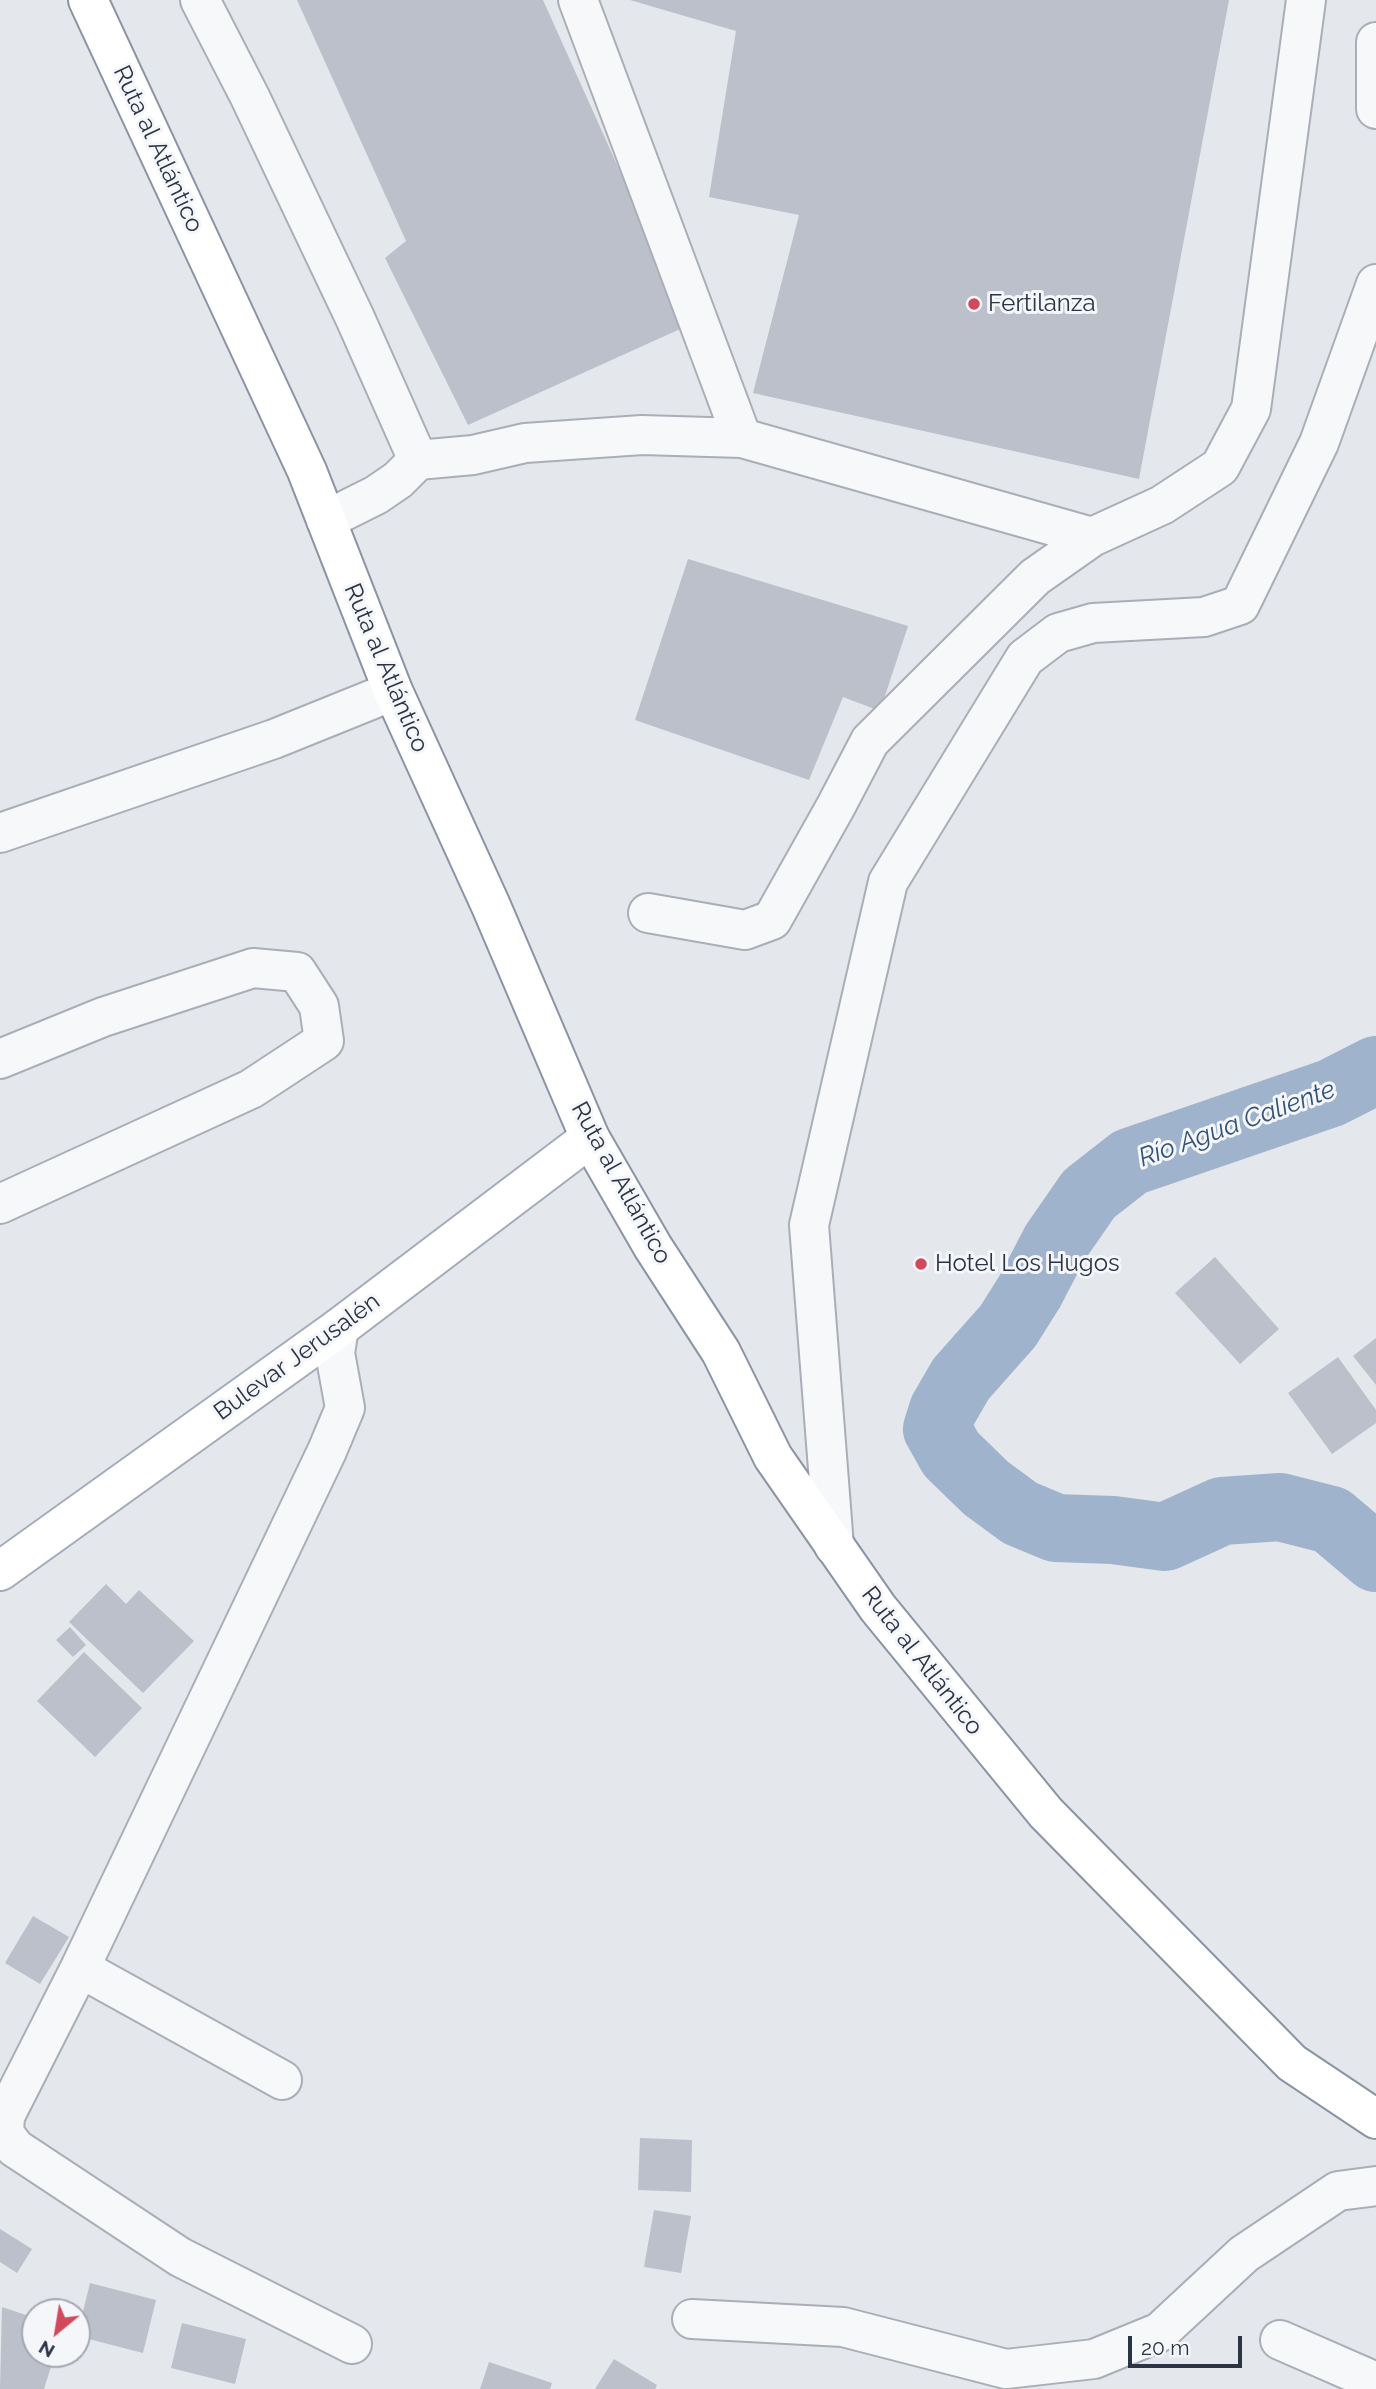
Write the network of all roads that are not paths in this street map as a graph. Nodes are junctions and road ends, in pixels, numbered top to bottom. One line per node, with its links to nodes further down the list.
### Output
1 (88, 0): 10 (main road, Ruta al Atlántico)
2 (200, 0): 9 (street)
3 (578, 0): 8 (street)
4 (1306, 0): 11 (street)
5 (1376, 42): 6 (street)
6 (1376, 109)
7 (1376, 284): 19 (street)
8 (742, 439): 9 (street); 11 (street)
9 (418, 460): 10 (street)
10 (326, 520): 12 (main road, Ruta al Atlántico)
11 (1092, 537): 14 (street)
12 (393, 691): 13 (street); 16 (main road, Ruta al Atlántico)
13 (0, 833)
14 (648, 914)
15 (0, 1059): 17 (street)
16 (590, 1138): 18 (main road, Bulevar Jerusalén); 19 (main road, Ruta al Atlántico)
17 (0, 1204)
18 (339, 1328): 20 (main road, Bulevar Jerusalén); 21 (street)
19 (834, 1546): 23 (main road, Ruta al Atlántico)
20 (0, 1571)
21 (80, 1968): 22 (street); 27 (street)
22 (282, 2080)
23 (1376, 2119)
24 (1376, 2186): 25 (street)
25 (692, 2319)
26 (1280, 2340): 28 (street)
27 (352, 2344)
28 (1376, 2382)

